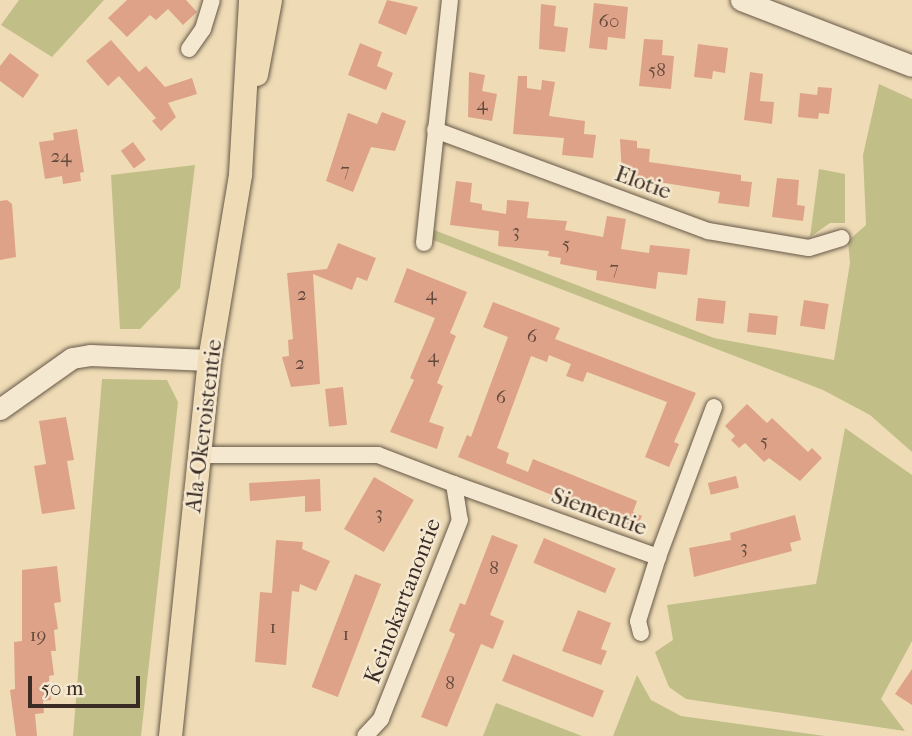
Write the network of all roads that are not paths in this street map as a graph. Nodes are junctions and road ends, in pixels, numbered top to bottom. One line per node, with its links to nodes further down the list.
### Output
1 (212, 0): 6 (street)
2 (250, 0): 8 (main road, Ala-Okeroistentie)
3 (270, 0): 8 (main road, Ala-Okeroistentie)
4 (450, 0): 9 (street)
5 (741, 0): 7 (street)
6 (189, 49)
7 (912, 66)
8 (245, 118): 12 (main road, Ala-Okeroistentie)
9 (435, 130): 10 (street, Elotie); 11 (street)
10 (841, 238)
11 (424, 243)
12 (209, 360): 14 (street); 15 (main road, Ala-Okeroistentie)
13 (714, 407): 17 (street, Siementie)
14 (0, 409)
15 (199, 455): 16 (street); 19 (main road, Ala-Okeroistentie)
16 (454, 484): 17 (street, Siementie); 20 (street, Keinokartanontie)
17 (658, 557): 18 (street)
18 (641, 634)
19 (170, 736)
20 (365, 736)

